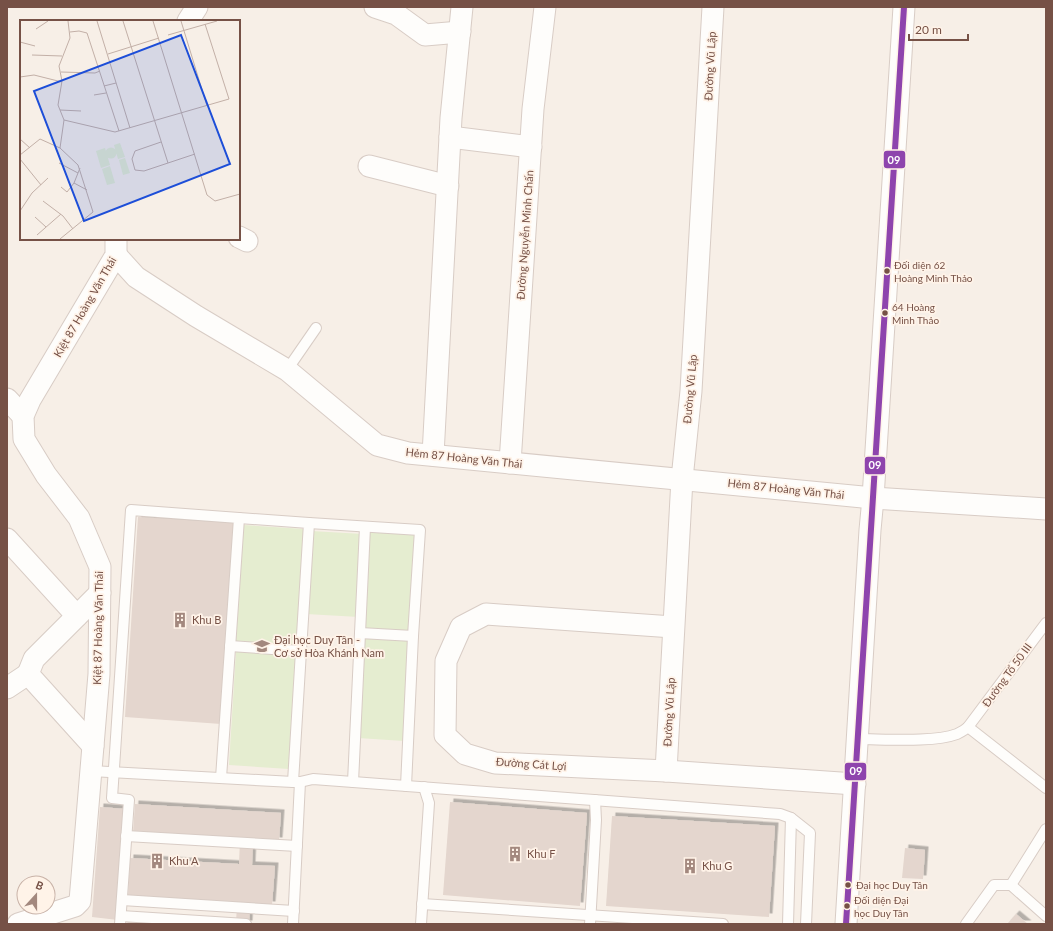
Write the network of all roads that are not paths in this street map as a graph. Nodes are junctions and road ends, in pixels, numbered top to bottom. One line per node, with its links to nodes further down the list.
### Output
1 (375, 7): 6 (street)
2 (462, 7): 6 (street)
3 (545, 7): 8 (street, Đường Nguyễn Minh Chấn)
4 (713, 7): 18 (street, Đường Vũ Lập)
5 (904, 7): 19 (street)
6 (460, 32): 7 (street)
7 (450, 137): 8 (street); 10 (street)
8 (531, 147): 17 (street, Đường Nguyễn Minh Chấn)
9 (369, 166): 10 (street)
10 (448, 186): 16 (street)
11 (116, 247): 13 (street, Hẻm 87 Hoàng Văn Thái); 15 (street, Kiệt 87 Hoàng Văn Thái)
12 (316, 328): 13 (lane)
13 (287, 370): 16 (street, Hẻm 87 Hoàng Văn Thái)
14 (7, 399): 15 (street)
15 (23, 416): 25 (street, Kiệt 87 Hoàng Văn Thái)
16 (433, 455): 17 (street, Hẻm 87 Hoàng Văn Thái)
17 (510, 463): 18 (street, Hẻm 87 Hoàng Văn Thái)
18 (682, 479): 19 (street, Hẻm 87 Hoàng Văn Thái); 28 (street, Đường Vũ Lập)
19 (873, 498): 20 (street, Hẻm 87 Hoàng Văn Thái); 36 (street)
20 (1046, 509)
21 (239, 518): 22 (lane); 31 (lane); 40 (lane)
22 (309, 523): 23 (lane); 32 (lane)
23 (365, 527): 29 (lane); 30 (lane)
24 (7, 539): 26 (street)
25 (100, 593): 26 (street); 37 (street, Kiệt 87 Hoàng Văn Thái)
26 (77, 616): 33 (street)
27 (1046, 623): 35 (lane, Đường Tổ 50 III)
28 (673, 627): 39 (street, Đường Vũ Lập); 39 (street, Đường Cát Lợi)
29 (360, 633): 30 (lane); 43 (lane)
30 (413, 636): 45 (lane)
31 (230, 646): 32 (lane); 41 (lane)
32 (301, 651): 42 (lane)
33 (28, 674): 34 (street); 37 (street)
34 (7, 688)
35 (968, 728): 36 (lane, Đường Tổ 50 III); 47 (lane)
36 (858, 739): 44 (street)
37 (93, 746): 38 (street, Kiệt 87 Hoàng Văn Thái)
38 (91, 771): 40 (lane); 60 (street, Kiệt 87 Hoàng Văn Thái)
39 (666, 771): 44 (street, Đường Cát Lợi)
40 (114, 772): 41 (lane); 51 (lane)
41 (221, 778): 42 (lane)
42 (297, 782): 43 (lane); 52 (lane)
43 (352, 782): 45 (lane)
44 (855, 784): 67 (street)
45 (406, 786): 46 (lane)
46 (424, 787): 48 (lane); 55 (lane)
47 (1046, 788)
48 (595, 800): 49 (lane); 58 (lane)
49 (791, 818): 65 (lane); 66 (lane)
50 (1046, 829): 53 (lane)
51 (126, 836): 52 (lane); 54 (lane)
52 (297, 846): 56 (lane)
53 (1011, 885): 57 (lane); 68 (lane)
54 (122, 900): 56 (lane); 59 (lane)
55 (422, 904): 58 (lane); 63 (lane)
56 (294, 912): 62 (lane)
57 (1046, 916)
58 (590, 919): 64 (lane)
59 (120, 920): 61 (lane)
60 (18, 924)
61 (246, 924)
62 (293, 924)
63 (421, 924)
64 (723, 924)
65 (788, 924)
66 (806, 924)
67 (846, 924)
68 (966, 924)

